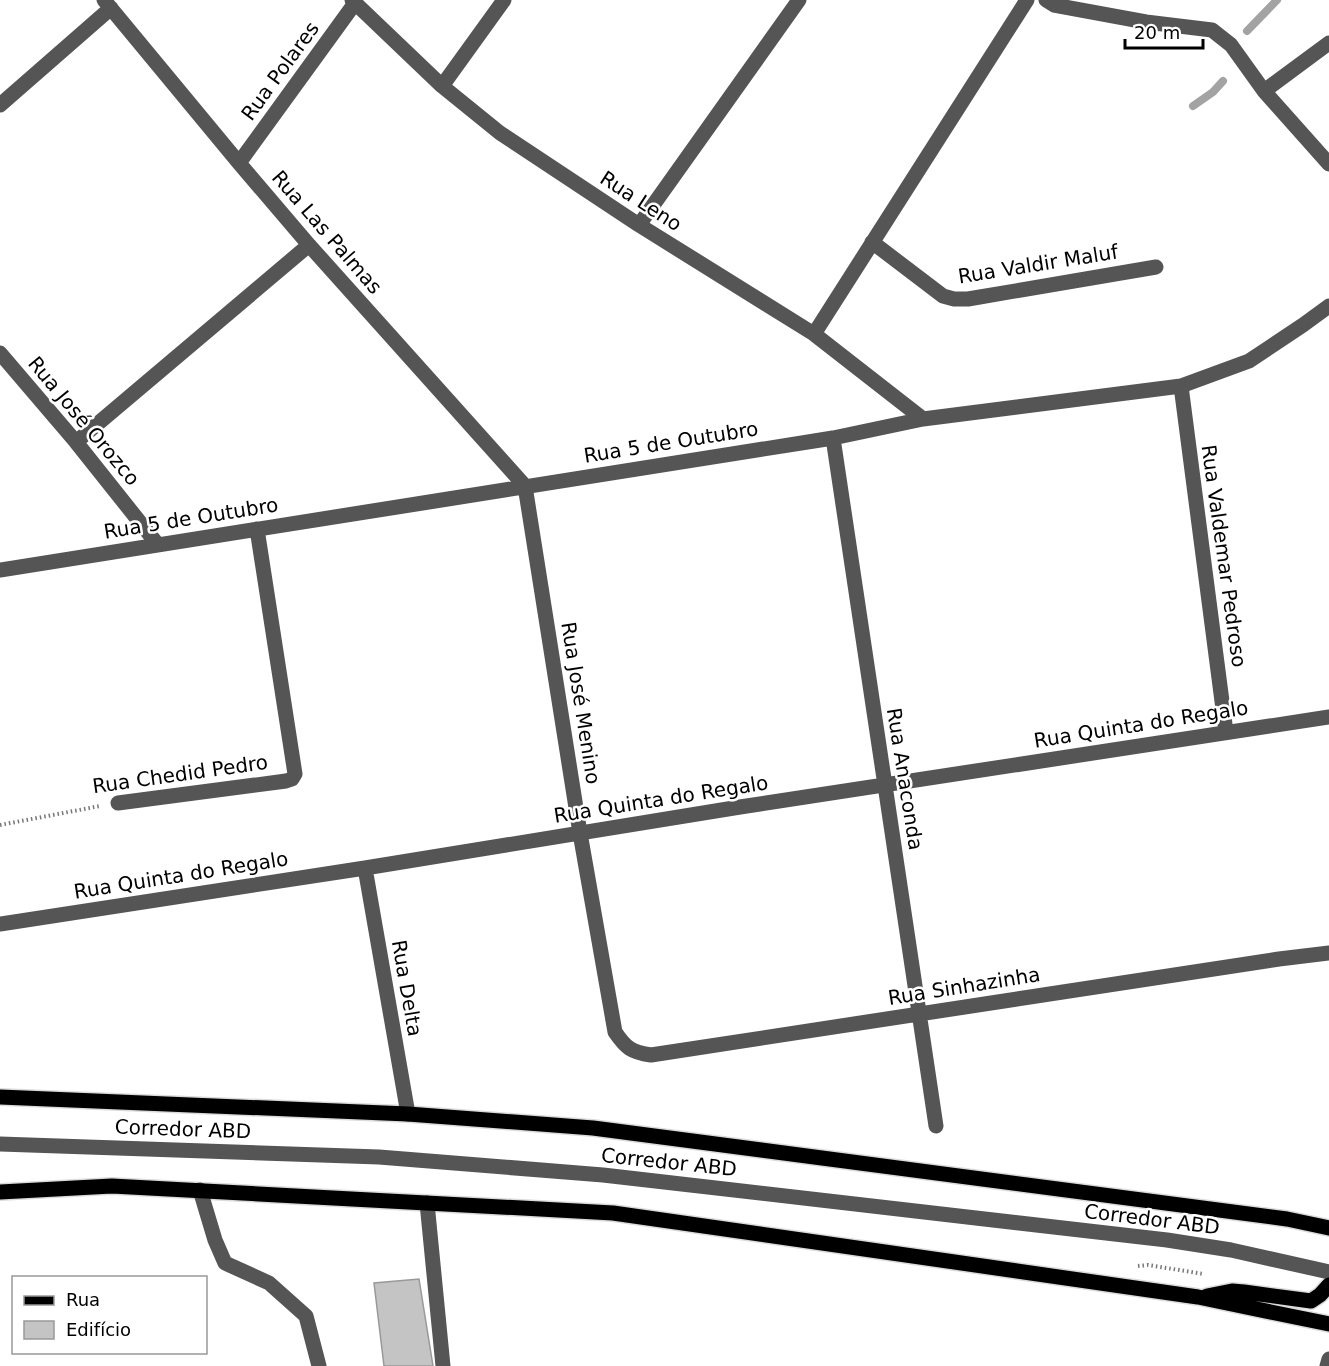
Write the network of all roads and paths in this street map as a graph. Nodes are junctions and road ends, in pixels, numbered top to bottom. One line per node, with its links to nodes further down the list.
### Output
1 (504, 0): 8 (street)
2 (799, 0): 13 (street)
3 (1027, 0): 14 (street)
4 (353, 2): 8 (street, Rua Leno); 11 (street, Rua Polares)
5 (1052, 2): 9 (street)
6 (108, 4): 10 (street); 11 (street, Rua Las Palmas)
7 (1329, 43): 9 (street)
8 (442, 86): 13 (street, Rua Leno)
9 (1264, 91): 12 (street)
10 (0, 105)
11 (238, 163): 15 (street, Rua Las Palmas)
12 (1329, 164)
13 (639, 225): 18 (street, Rua Leno)
14 (872, 242): 16 (street, Rua Valdir Maluf); 18 (street)
15 (309, 245): 23 (street); 24 (street, Rua Las Palmas)
16 (1156, 267)
17 (1329, 306): 20 (street, Rua 5 de Outubro)
18 (814, 334): 21 (street, Rua Leno)
19 (0, 353): 23 (street, Rua José Orozco)
20 (1181, 386): 21 (street, Rua 5 de Outubro); 29 (street, Rua Valdemar Pedroso)
21 (923, 419): 22 (street, Rua 5 de Outubro)
22 (833, 438): 24 (street, Rua 5 de Outubro); 30 (street, Rua Anaconda)
23 (76, 442): 26 (street, Rua José Orozco)
24 (525, 486): 25 (street, Rua 5 de Outubro); 33 (street, Rua José Menino)
25 (257, 528): 26 (street, Rua 5 de Outubro); 31 (street, Rua Chedid Pedro)
26 (158, 545): 27 (street, Rua 5 de Outubro)
27 (0, 570)
28 (1329, 717): 29 (street, Rua Quinta do Regalo)
29 (1226, 732): 30 (street, Rua Quinta do Regalo)
30 (885, 785): 33 (street, Rua Quinta do Regalo); 37 (street, Rua Anaconda)
31 (118, 803): 32 (path, Rua Chedid Pedro)
32 (0, 825)
33 (580, 833): 34 (street, Rua Quinta do Regalo); 38 (street, Rua José Menino)
34 (365, 868): 35 (street, Rua Quinta do Regalo); 40 (street, Rua Delta)
35 (0, 924)
36 (1329, 953): 37 (street, Rua Sinhazinha)
37 (920, 1015): 38 (street, Rua Sinhazinha); 41 (street, Rua Anaconda)
38 (615, 1032)
39 (0, 1097): 40 (main road)
40 (408, 1114): 46 (main road)
41 (936, 1126)
42 (0, 1144): 47 (street, Corredor ABD)
43 (200, 1190): 44 (main road); 45 (main road); 52 (street)
44 (0, 1192)
45 (427, 1203): 49 (main road); 53 (street)
46 (1329, 1228)
47 (1329, 1272)
48 (1329, 1285): 49 (main road)
49 (1198, 1298): 50 (main road)
50 (1329, 1323)
51 (1329, 1359): 54 (street)
52 (319, 1366)
53 (443, 1366)
54 (1327, 1366)

